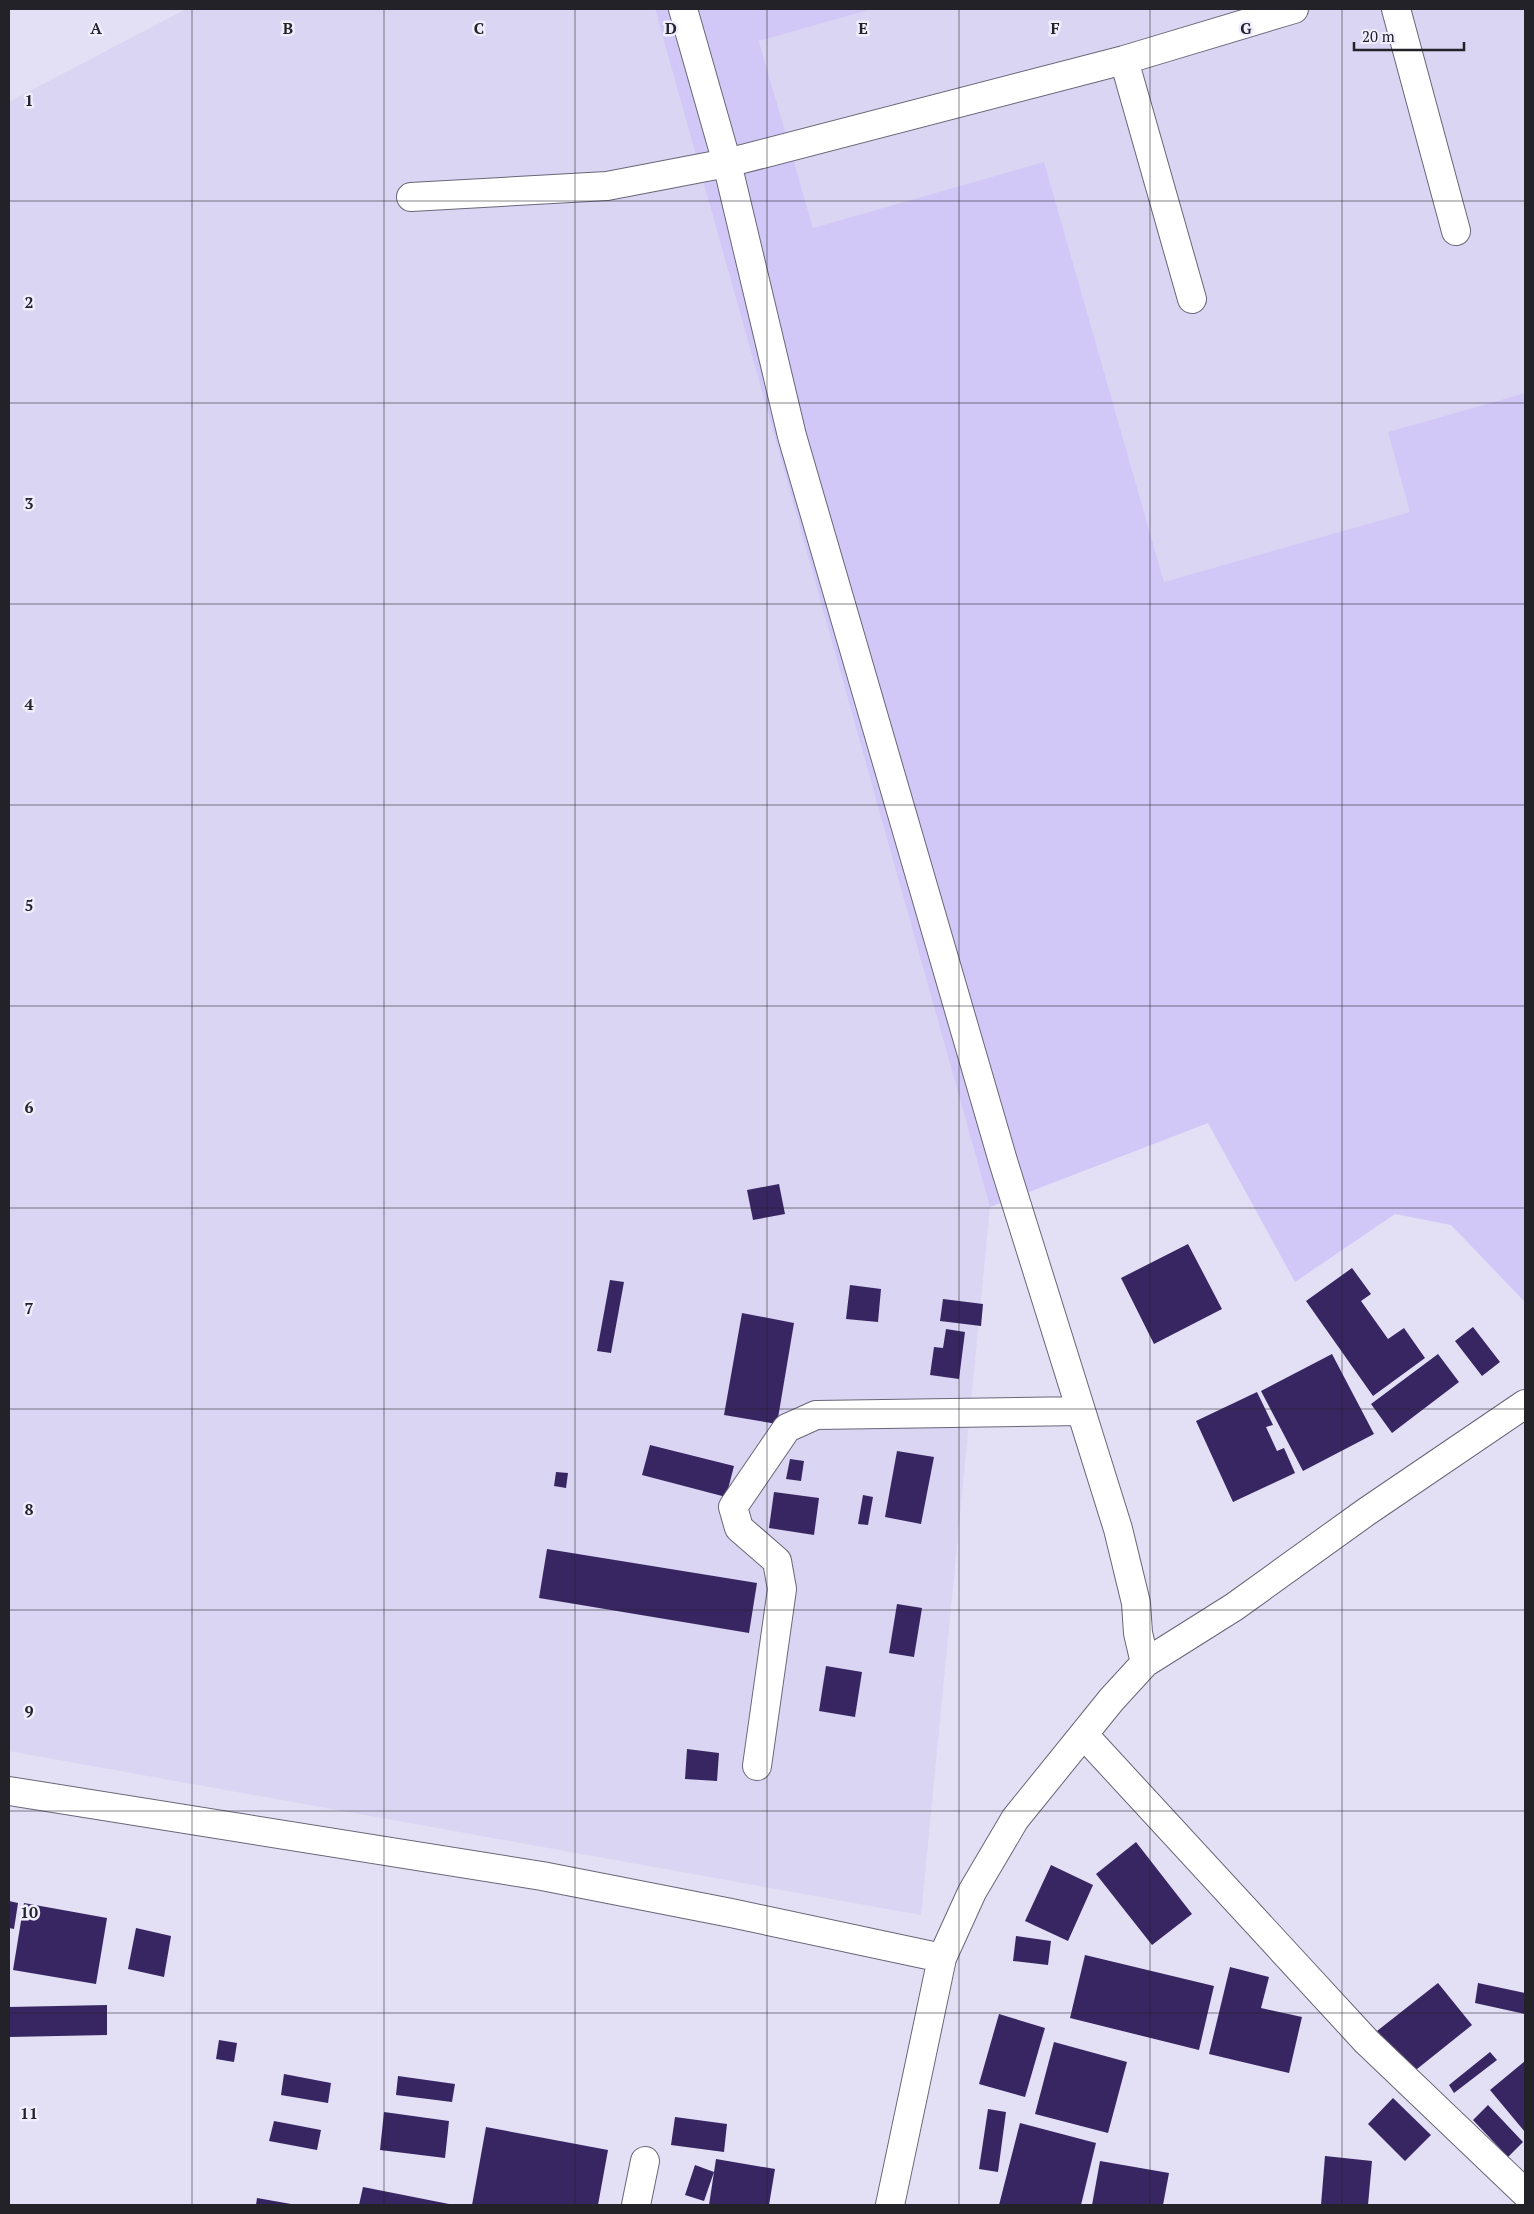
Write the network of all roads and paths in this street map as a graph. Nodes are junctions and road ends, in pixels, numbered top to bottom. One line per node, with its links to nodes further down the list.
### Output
1 (683, 9): 5 (street)
2 (1294, 9): 4 (street)
3 (1396, 9): 7 (street)
4 (1124, 60): 5 (street); 8 (street)
5 (727, 163): 6 (street); 9 (street)
6 (411, 197)
7 (1456, 230)
8 (1192, 300)
9 (1081, 1411): 11 (street); 13 (street)
10 (1523, 1411): 11 (street)
11 (1145, 1662): 12 (street)
12 (1084, 1735): 15 (street); 17 (street)
13 (758, 1766)
14 (9, 1791): 15 (street)
15 (942, 1958): 19 (street)
16 (645, 2162): 18 (street)
17 (1525, 2193)
18 (636, 2205)
19 (890, 2205)

